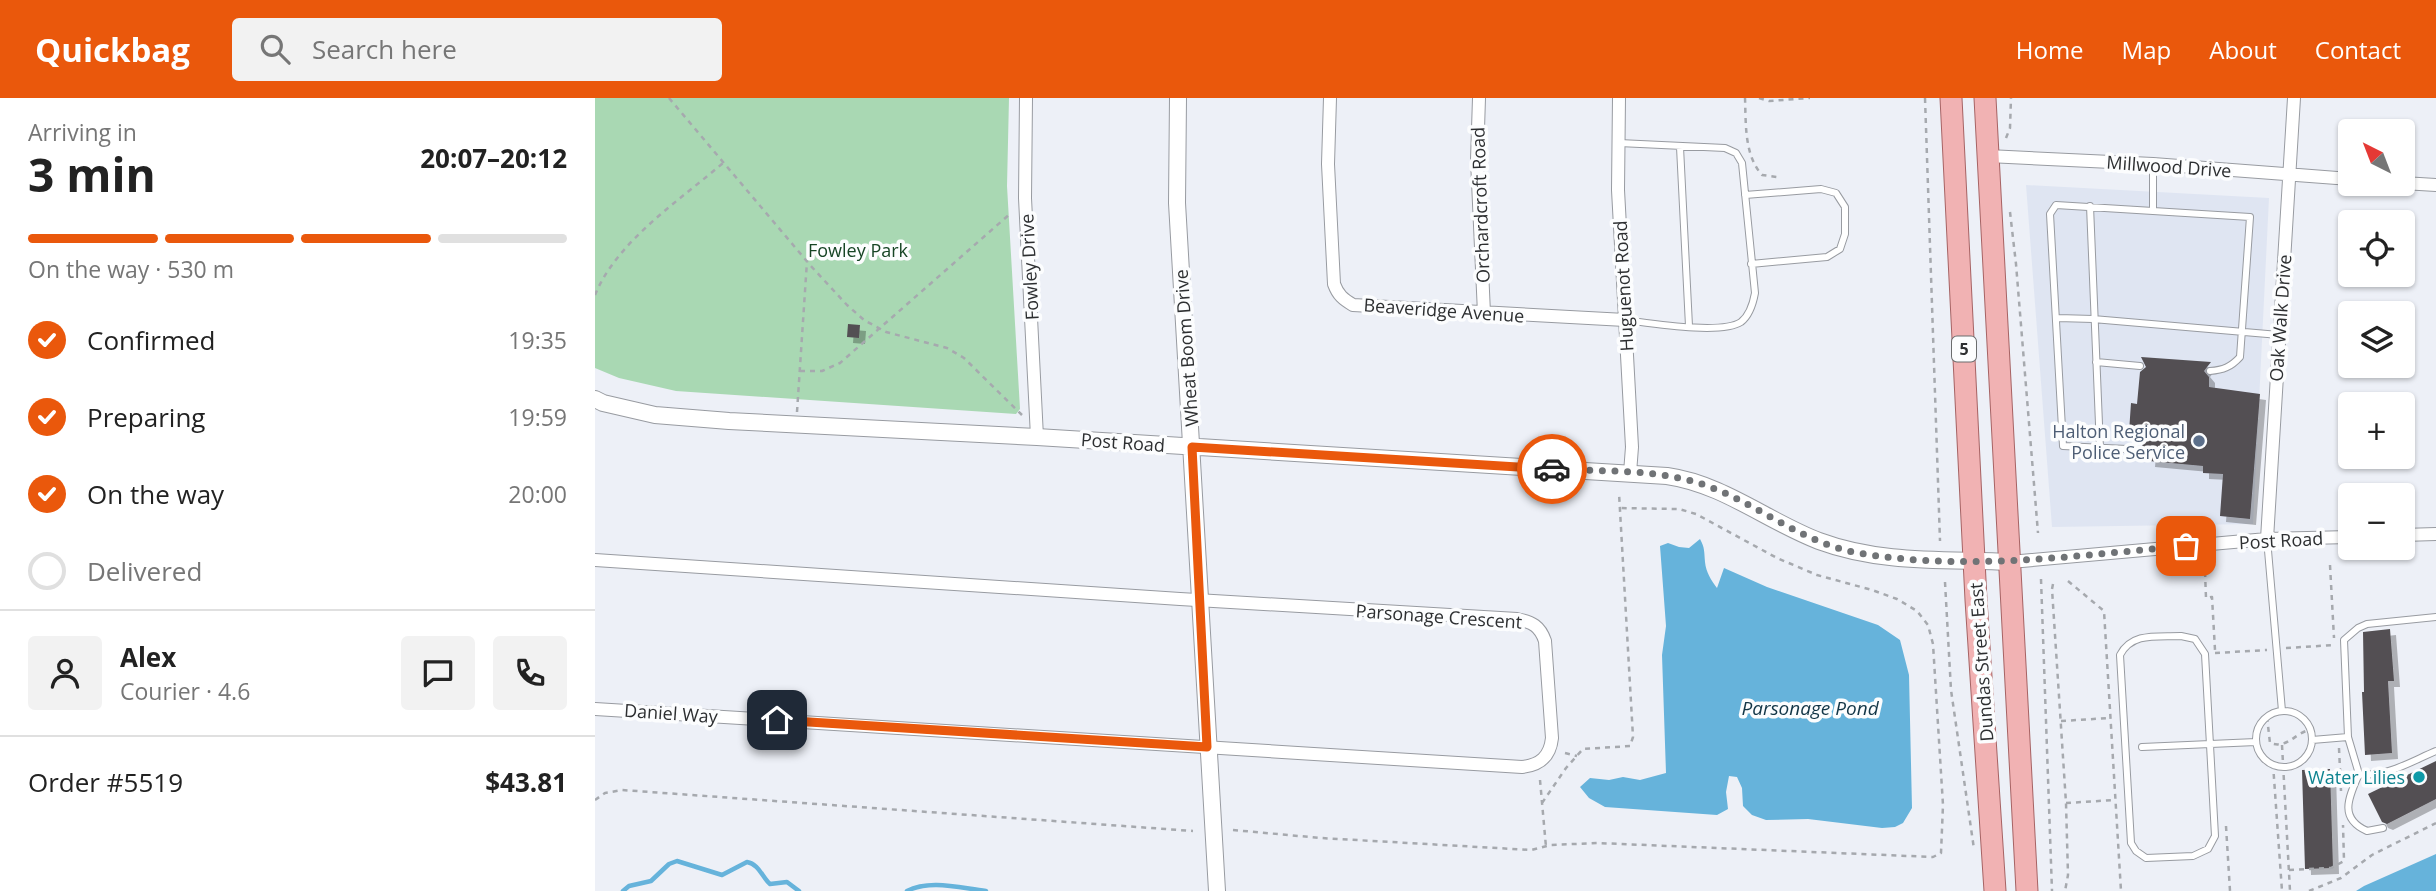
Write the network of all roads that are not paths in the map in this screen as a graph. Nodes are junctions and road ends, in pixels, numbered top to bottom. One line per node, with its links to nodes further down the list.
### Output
1 (1026, 98): 32 (street, Fowley Drive)
2 (1178, 98): 33 (street, Wheat Boom Drive)
3 (1330, 98): 21 (street, Beaveridge Avenue)
4 (1479, 98): 21 (street, Orchardcroft Road)
5 (1619, 98): 9 (street, Huguenot Road)
6 (1951, 98): 42 (main road, Dundas Street East / 5)
7 (1985, 98): 11 (main road, Dundas Street East / 5)
8 (2294, 98): 13 (street, Oak Walk Drive)
9 (1617, 143): 10 (lane); 24 (street, Huguenot Road)
10 (1680, 147): 17 (lane); 25 (lane)
11 (1988, 156): 12 (street, Millwood Drive); 43 (main road, Dundas Street East / 5)
12 (2153, 164): 13 (street, Millwood Drive); 19 (lane)
13 (2289, 175): 14 (street, Millwood Drive); 27 (street, Oak Walk Drive)
14 (2338, 178)
15 (2415, 184): 16 (street)
16 (2436, 185)
17 (1745, 195): 20 (lane); 20 (lane)
18 (2090, 206): 19 (lane); 22 (lane); 23 (lane)
19 (2153, 210): 26 (lane)
20 (1751, 264): 25 (lane)
21 (1484, 313): 24 (street, Beaveridge Avenue)
22 (2057, 318): 23 (lane); 34 (lane)
23 (2093, 319): 26 (lane); 28 (lane)
24 (1625, 320): 25 (lane); 36 (street, Huguenot Road)
25 (1689, 326)
26 (2243, 333): 27 (lane); 30 (lane)
27 (2280, 335): 40 (street, Oak Walk Drive)
28 (2096, 362): 29 (lane); 34 (lane)
29 (2140, 366)
30 (2210, 371)
31 (595, 399): 32 (street, Post Road)
32 (1037, 437): 33 (street, Post Road)
33 (1192, 447): 36 (street, Post Road); 44 (street, Wheat Boom Drive)
34 (2100, 448): 35 (lane)
35 (2127, 449)
36 (1630, 474): 42 (street, Post Road)
37 (2436, 534): 38 (street)
38 (2415, 535)
39 (2338, 537): 40 (street, Post Road)
40 (2267, 539): 43 (street, Post Road); 47 (lane)
41 (595, 560): 44 (street)
42 (1974, 560): 43 (street, Post Road); 58 (main road, Dundas Street East / 5)
43 (2010, 562): 59 (main road, Dundas Street East / 5)
44 (1200, 600): 52 (street, Wheat Boom Drive); 52 (street, Parsonage Crescent)
45 (2436, 617): 48 (lane)
46 (595, 709): 52 (street, Daniel Way)
47 (2282, 711): 49 (lane); 50 (lane)
48 (2348, 737): 49 (lane); 55 (lane)
49 (2312, 740): 50 (lane)
50 (2256, 742): 51 (lane)
51 (2209, 745): 51 (lane); 53 (lane)
52 (1207, 747): 57 (street, Wheat Boom Drive)
53 (2142, 747)
54 (2436, 751): 55 (lane)
55 (2359, 774): 56 (lane)
56 (2383, 828)
57 (1217, 891)
58 (1996, 891)
59 (2027, 891)

